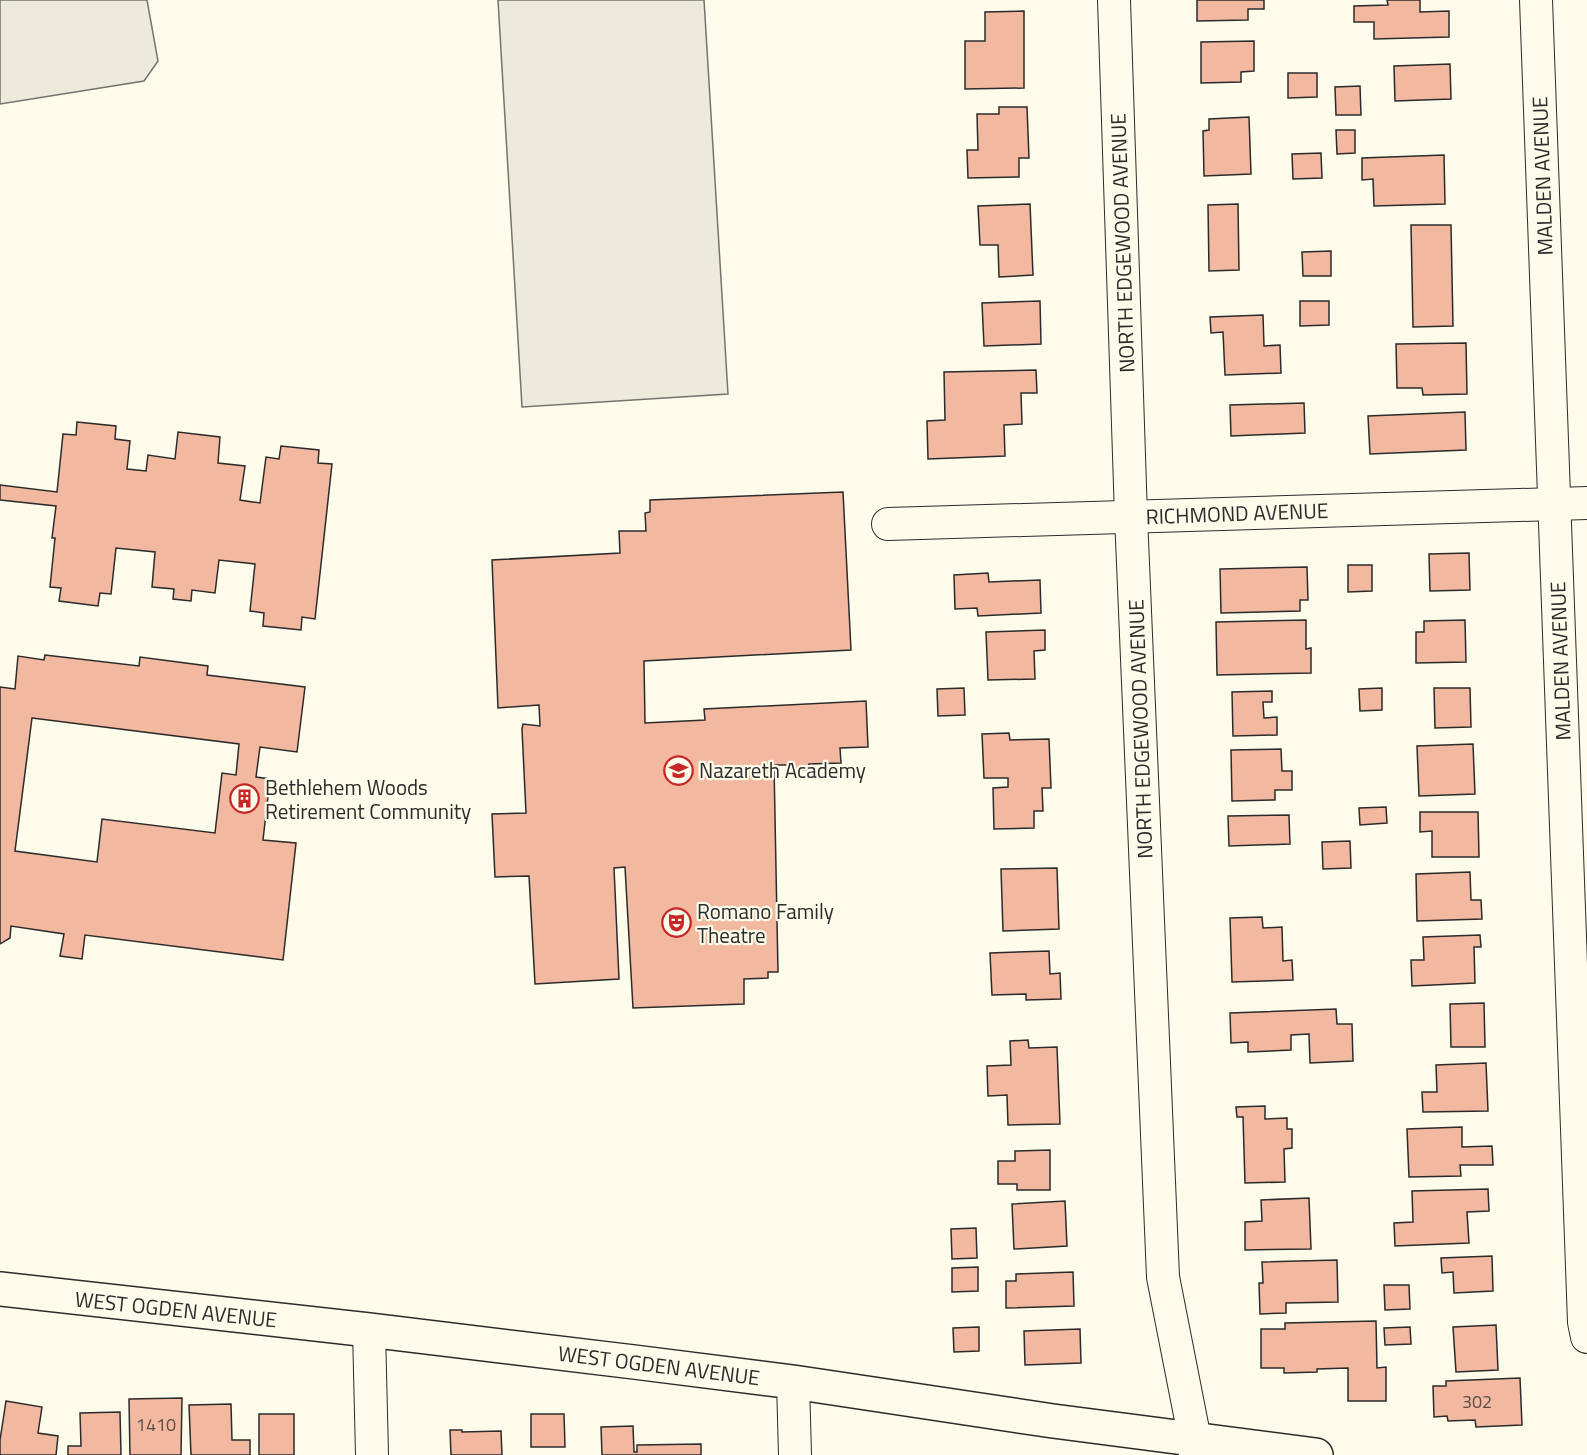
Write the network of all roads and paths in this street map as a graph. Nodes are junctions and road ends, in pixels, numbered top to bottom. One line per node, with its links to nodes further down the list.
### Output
1 (1114, 0): 5 (street, NORTH EDGEWOOD AVENUE)
2 (1536, 0): 4 (street, MALDEN AVENUE)
3 (1587, 502): 4 (street, RICHMOND AVENUE)
4 (1554, 503): 5 (street, RICHMOND AVENUE); 9 (street, MALDEN AVENUE)
5 (1131, 516): 6 (street, RICHMOND AVENUE); 11 (street, NORTH EDGEWOOD AVENUE)
6 (888, 524)
7 (0, 1290): 8 (main road, WEST OGDEN AVENUE)
8 (369, 1330): 10 (main road, WEST OGDEN AVENUE); 12 (street)
9 (1586, 1330)
10 (794, 1382): 11 (main road, WEST OGDEN AVENUE); 13 (street)
11 (1195, 1448): 14 (main road, WEST OGDEN AVENUE)
12 (372, 1455)
13 (795, 1455)
14 (1316, 1455)

